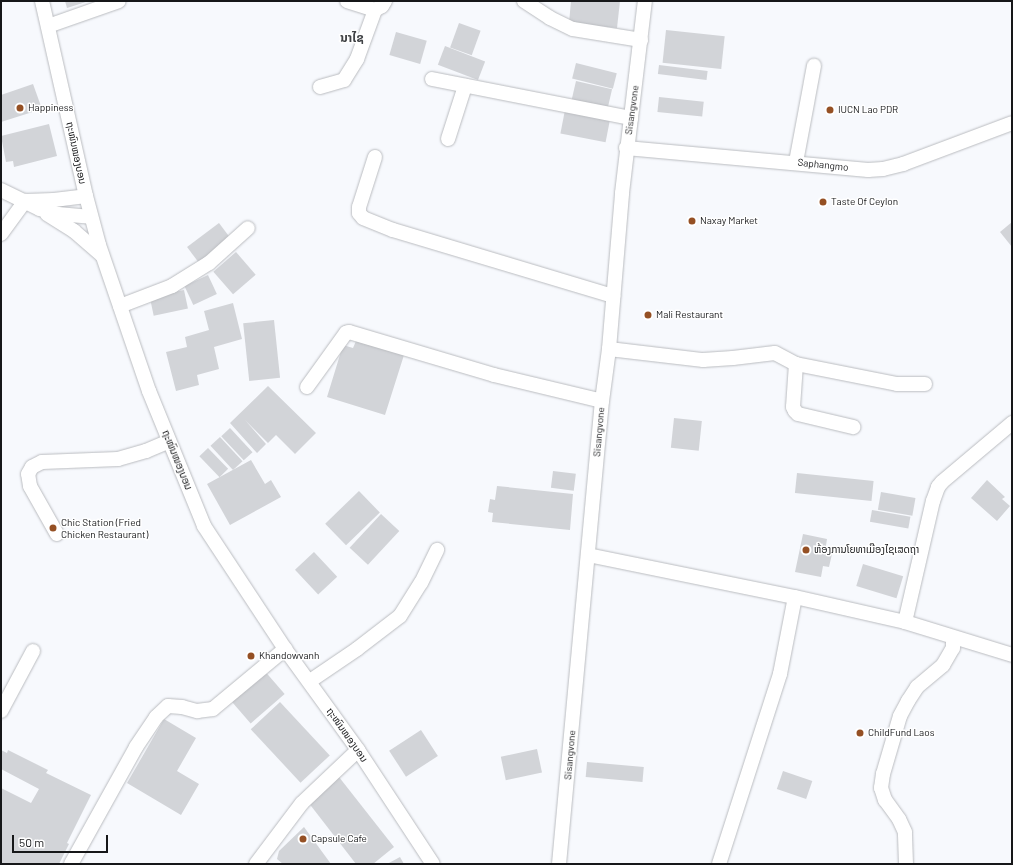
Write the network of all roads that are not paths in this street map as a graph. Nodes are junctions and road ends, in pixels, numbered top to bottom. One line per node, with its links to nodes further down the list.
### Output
1 (42, 1): 7 (street, ຖະໜົນໜອງບອນ)
2 (119, 1): 7 (street)
3 (347, 1): 6 (street)
4 (524, 1): 8 (street)
5 (645, 1): 8 (street, Sisangvone)
6 (380, 5): 12 (street)
7 (48, 26): 20 (street, ຖະໜົນໜອງບອນ)
8 (641, 40): 13 (street, Sisangvone)
9 (814, 66): 18 (street)
10 (432, 79): 11 (street)
11 (465, 86): 13 (street); 15 (street)
12 (320, 87)
13 (631, 118): 16 (street, Sisangvone)
14 (1012, 123): 18 (street, Saphangmo)
15 (448, 139)
16 (626, 148): 18 (street, Saphangmo); 27 (street, Sisangvone)
17 (375, 157): 27 (street)
18 (796, 162)
19 (1, 190): 21 (street)
20 (86, 196): 21 (street); 23 (street, ຖະໜົນໜອງບອນ)
21 (25, 201): 22 (street); 25 (street)
22 (40, 209): 23 (street); 26 (street)
23 (91, 217): 26 (street, ຖະໜົນໜອງບອນ)
24 (248, 228): 28 (street)
25 (1, 234)
26 (102, 255): 28 (street, ຖະໜົນໜອງບອນ)
27 (613, 296): 29 (street, Sisangvone)
28 (120, 306): 36 (street, ຖະໜົນໜອງບອນ)
29 (609, 349): 30 (street); 33 (street, Sisangvone)
30 (796, 364): 31 (street); 35 (street)
31 (925, 384)
32 (307, 387): 33 (street)
33 (602, 401): 39 (street, Sisangvone)
34 (1012, 423): 41 (street)
35 (853, 427)
36 (169, 441): 37 (street); 43 (street, ຖະໜົນໜອງບອນ)
37 (57, 534)
38 (438, 550): 46 (street)
39 (588, 555): 40 (street); 52 (street, Sisangvone)
40 (795, 597): 41 (street); 53 (street)
41 (904, 622): 42 (street)
42 (953, 638): 45 (street); 54 (street)
43 (285, 649): 46 (street, ຖະໜົນໜອງບອນ); 49 (street)
44 (33, 651): 47 (street)
45 (1012, 655)
46 (310, 681): 48 (street, ຖະໜົນໜອງບອນ)
47 (1, 712)
48 (358, 750): 50 (street); 51 (street, ຖະໜົນໜອງບອນ)
49 (71, 864)
50 (256, 864)
51 (433, 864)
52 (559, 864)
53 (719, 864)
54 (906, 864)

